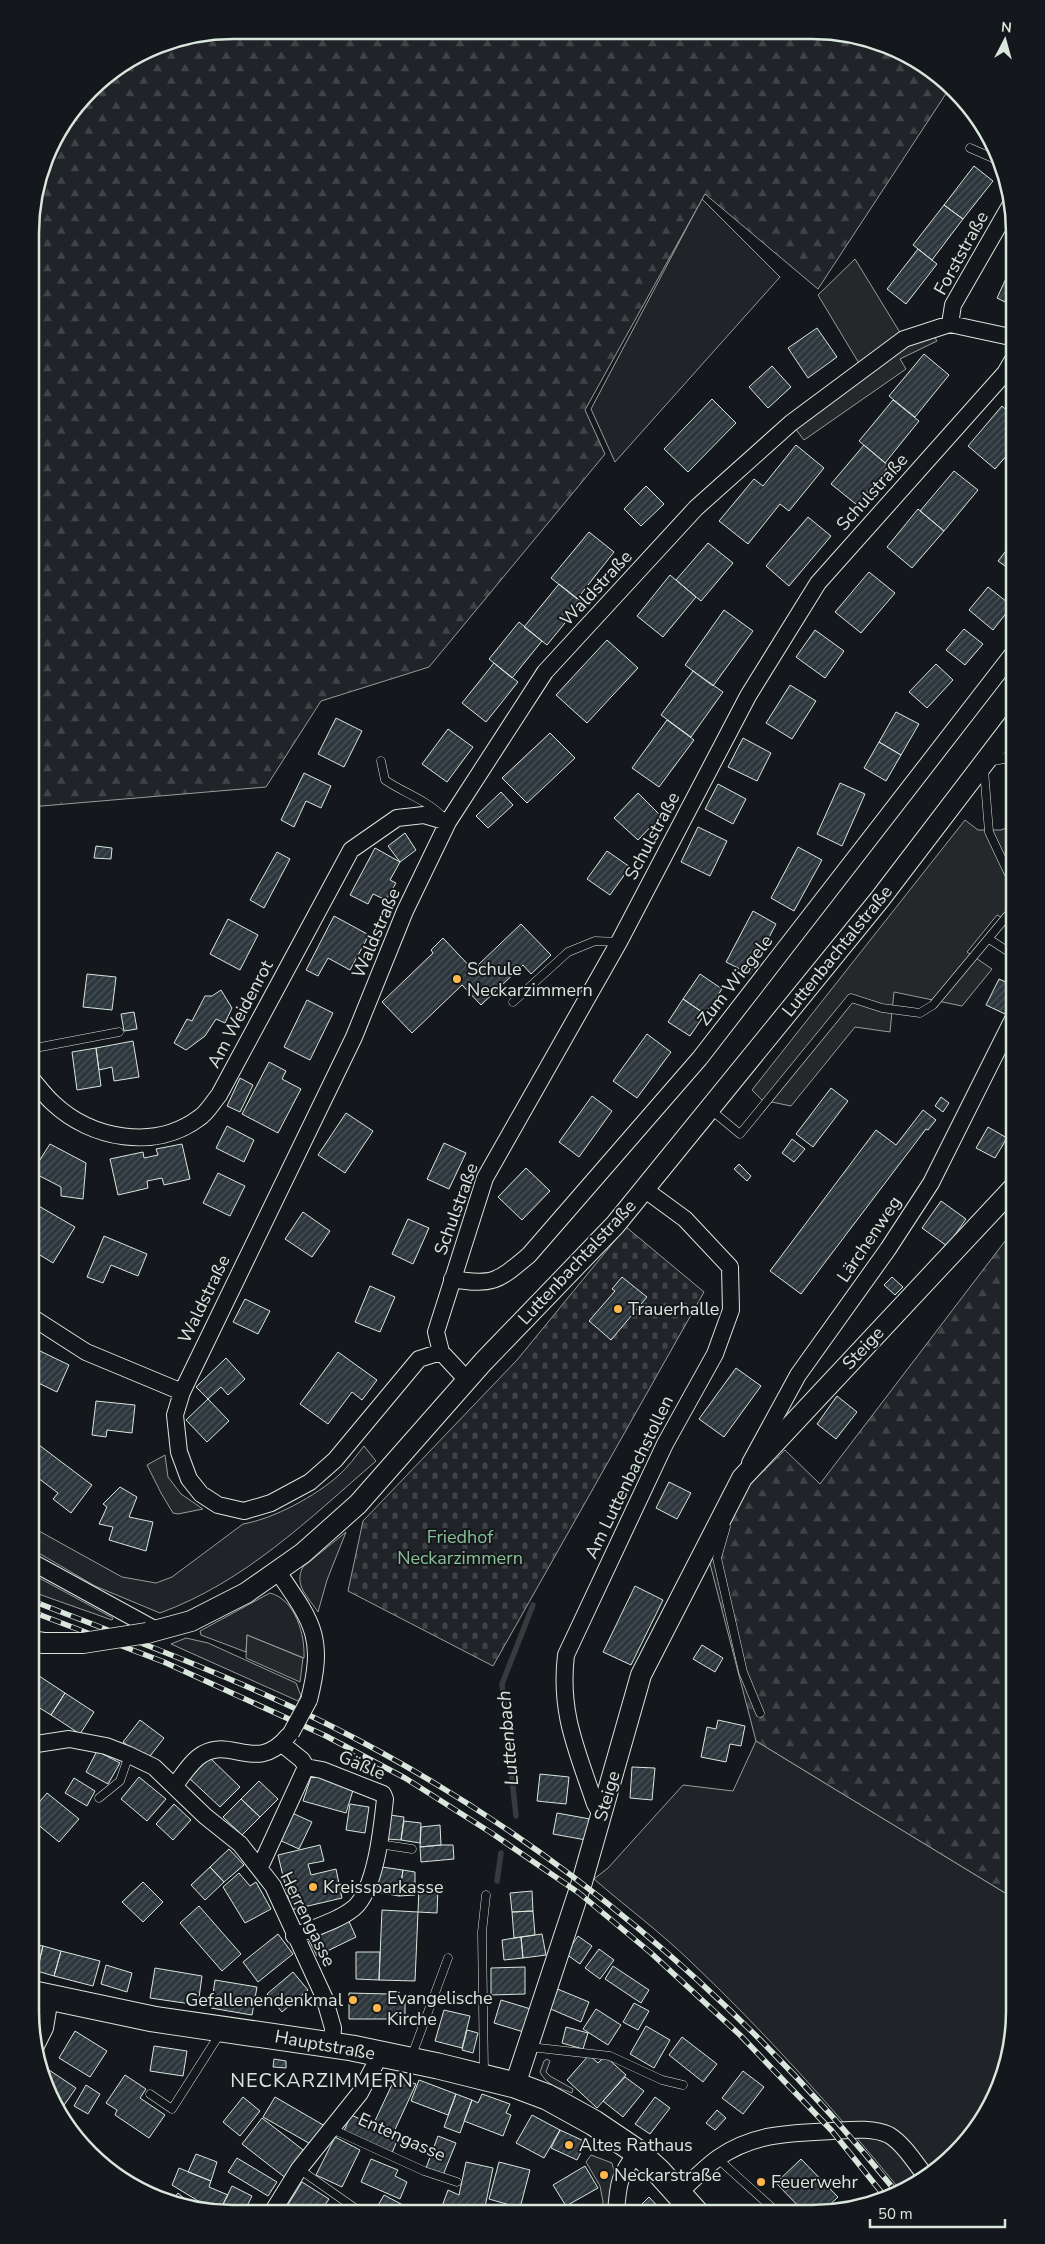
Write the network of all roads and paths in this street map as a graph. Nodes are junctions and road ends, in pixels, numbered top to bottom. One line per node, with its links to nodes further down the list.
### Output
1 (970, 148): 2 (lane)
2 (992, 157)
3 (1006, 214): 4 (street, Forststraße)
4 (950, 324): 5 (street); 12 (street, Waldstraße)
5 (1006, 336)
6 (1006, 371): 16 (street, Schulstraße)
7 (1006, 664): 26 (street, Zum Wiegele)
8 (1006, 734): 11 (street, Luttenbachtalstraße)
9 (1006, 757): 11 (lane)
10 (381, 761): 12 (lane)
11 (983, 763): 13 (lane); 23 (street, Luttenbachtalstraße)
12 (448, 822): 22 (street, Am Weidenrot); 30 (street, Waldstraße)
13 (1006, 869)
14 (1006, 918): 15 (lane)
15 (989, 939): 17 (lane); 23 (lane)
16 (619, 942): 18 (lane); 26 (street, Schulstraße)
17 (1006, 950)
18 (513, 1002)
19 (119, 1032): 21 (lane)
20 (1006, 1033): 31 (street, Lärchenweg)
21 (39, 1047)
22 (39, 1087)
23 (709, 1109): 24 (street, Luttenbachtalstraße)
24 (644, 1189): 29 (street, Luttenbachtalstraße); 44 (street, Am Luttenbachstollen)
25 (1006, 1196): 31 (street, Steige)
26 (452, 1279): 28 (street, Schulstraße)
27 (39, 1322): 30 (street)
28 (441, 1352): 29 (street); 30 (street, Waldstraße)
29 (468, 1381): 34 (street, Luttenbachtalstraße)
30 (182, 1392)
31 (742, 1478): 32 (street, Steige)
32 (721, 1516): 37 (lane); 44 (street, Steige)
33 (39, 1566): 35 (street)
34 (278, 1572): 35 (street, Luttenbachtalstraße); 38 (street, bridge)
35 (151, 1632): 36 (street, Luttenbachtalstraße, bridge)
36 (39, 1642)
37 (760, 1713)
38 (287, 1738): 41 (street, Gäßle); 42 (street)
39 (39, 1744): 40 (street, Herrengasse)
40 (129, 1755): 42 (street, Herrengasse); 43 (lane)
41 (306, 1766): 45 (street, Gäßle); 47 (street)
42 (174, 1785): 47 (street, Herrengasse)
43 (100, 1798)
44 (602, 1816): 55 (street, Steige)
45 (379, 1844): 46 (lane); 49 (street, Gäßle)
46 (412, 1849)
47 (260, 1867): 49 (street, Herrengasse)
48 (486, 1896): 58 (lane)
49 (294, 1936): 54 (street, Herrengasse)
50 (448, 1958): 57 (lane)
51 (40, 1995): 52 (main road, Hauptstraße); 53 (street)
52 (223, 2028): 54 (main road, Hauptstraße); 61 (lane)
53 (40, 2038)
54 (332, 2045): 56 (main road, Hauptstraße)
55 (528, 2047): 59 (street, Steige); 60 (lane)
56 (380, 2055): 57 (main road, Hauptstraße); 62 (street, Entengasse)
57 (410, 2060): 58 (main road, Hauptstraße)
58 (484, 2076): 59 (main road, Hauptstraße)
59 (515, 2085): 63 (main road, Hauptstraße)
60 (683, 2085)
61 (150, 2094)
62 (330, 2128): 65 (street, Entengasse); 67 (lane, Entengasse)
63 (637, 2152): 68 (main road, Hauptstraße); 71 (street)
64 (717, 2158): 66 (street); 68 (street); 73 (lane)
65 (299, 2169): 69 (street, Entengasse); 70 (lane)
66 (922, 2172)
67 (458, 2182)
68 (678, 2194): 72 (main road, Hauptstraße)
69 (276, 2205)
70 (350, 2205)
71 (617, 2205)
72 (688, 2205)
73 (768, 2205)

